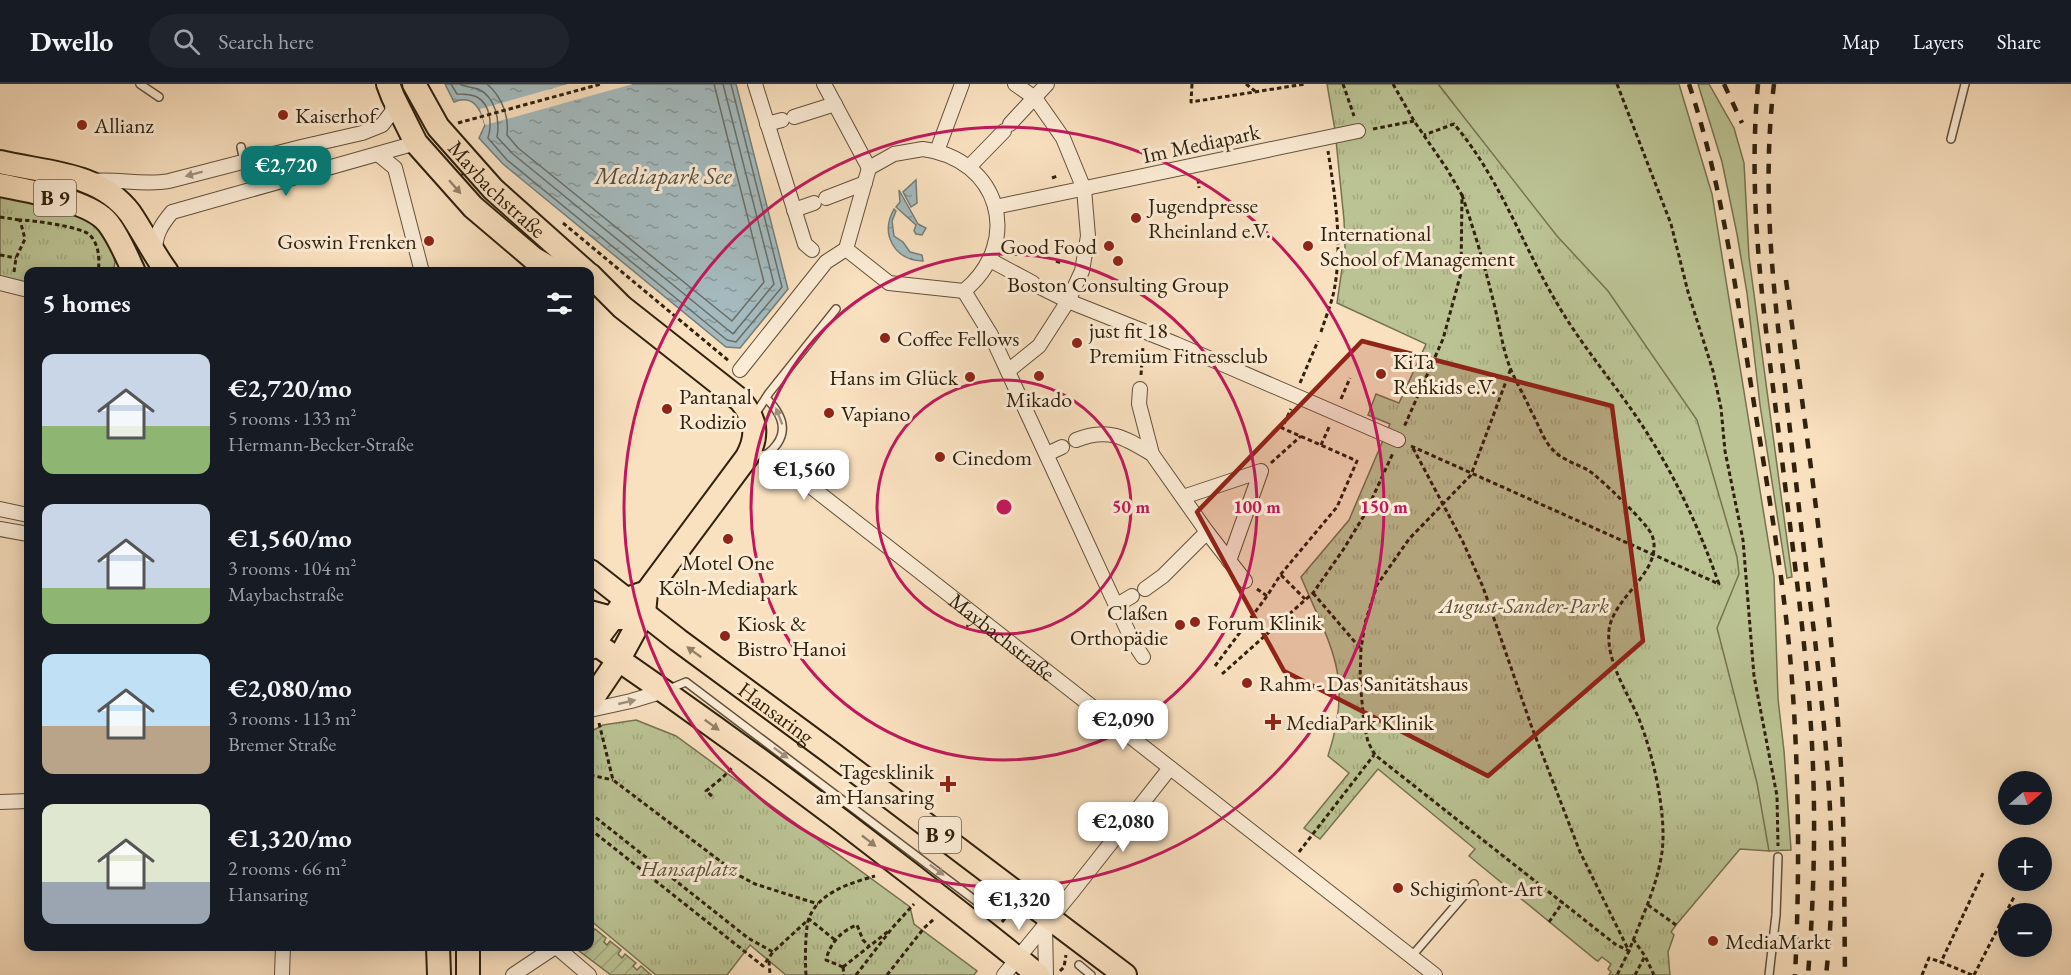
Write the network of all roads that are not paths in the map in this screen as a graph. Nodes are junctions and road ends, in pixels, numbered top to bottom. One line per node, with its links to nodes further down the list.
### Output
1 (140, 84): 10 (lane)
2 (414, 84): 37 (main road, Maybachstraße)
3 (824, 84): 12 (street)
4 (962, 84): 18 (street)
5 (1015, 84): 11 (street)
6 (1047, 84): 11 (street)
7 (1965, 84): 15 (lane)
8 (760, 86): 13 (street)
9 (390, 91): 16 (main road, Maybachstraße); 21 (street)
10 (159, 98)
11 (1035, 98): 22 (street); 27 (street)
12 (835, 104): 13 (street); 23 (street)
13 (767, 124): 29 (street)
14 (1358, 131): 27 (street, Im Mediapark)
15 (1951, 139)
16 (416, 143): 19 (street); 36 (main road, Maybachstraße, one-way to 36)
17 (241, 147): 21 (lane)
18 (937, 151): 22 (street); 23 (street)
19 (378, 154): 33 (street); 35 (street)
20 (0, 162): 24 (main road, B 9)
21 (244, 162): 24 (street, one-way to 24)
22 (969, 167): 28 (street)
23 (869, 168): 25 (street)
24 (90, 181): 33 (main road, B 9)
25 (865, 183): 29 (street); 30 (street)
26 (0, 185): 34 (main road, B 9)
27 (1084, 189): 28 (street, Im Mediapark); 43 (street)
28 (995, 207): 32 (street)
29 (794, 210): 31 (street)
30 (846, 249): 31 (street); 42 (street)
31 (818, 255): 46 (street)
32 (990, 260): 42 (street); 43 (street)
33 (161, 263)
34 (132, 267)
35 (421, 267)
36 (548, 267)
37 (580, 267)
38 (594, 279): 44 (main road)
39 (6, 284): 40 (street)
40 (24, 289)
41 (594, 291): 44 (main road)
42 (964, 291): 47 (street)
43 (1068, 301): 47 (street); 52 (street)
44 (622, 307): 50 (main road)
45 (836, 309): 49 (lane)
46 (740, 370)
47 (1008, 371): 54 (street)
48 (1140, 389): 55 (street)
49 (766, 398): 50 (lane); 56 (lane, one-way to 49)
50 (752, 418): 56 (main road)
51 (1076, 440): 55 (street)
52 (1398, 440)
53 (1062, 447): 54 (street)
54 (1047, 454): 69 (street)
55 (1152, 454): 58 (street)
56 (747, 457): 70 (main road)
57 (796, 475): 81 (street, Maybachstraße)
58 (1183, 498): 62 (street); 64 (street)
59 (0, 509): 60 (street)
60 (24, 514)
61 (0, 529): 63 (street)
62 (1207, 532): 64 (street); 67 (street)
63 (24, 533)
64 (1229, 561): 66 (street)
65 (594, 574): 70 (main road, Hansaring / B 9)
66 (1245, 581)
67 (1145, 589)
68 (1132, 596): 69 (street)
69 (1117, 605): 76 (street)
70 (643, 610): 72 (main road); 74 (main road); 77 (main road); 88 (main road, Hansaring / B 9, one-way to 70)
71 (594, 613): 72 (main road)
72 (612, 618): 73 (main road)
73 (594, 640)
74 (594, 642)
75 (594, 646): 77 (main road, B 9)
76 (1143, 657)
77 (619, 659): 78 (main road, B 9); 80 (main road)
78 (664, 691): 79 (street, one-way to 78); 86 (main road, B 9, one-way to 86)
79 (594, 709)
80 (594, 713)
81 (1170, 768): 88 (street); 94 (street, Maybachstraße)
82 (24, 801): 83 (street)
83 (0, 802)
84 (1778, 857): 107 (lane)
85 (1474, 884): 94 (lane)
86 (943, 899): 87 (lane); 96 (main road, B 9)
87 (980, 904)
88 (1047, 921): 96 (street); 97 (main road, Hansaring / B 9); 104 (street)
89 (283, 951): 98 (street)
90 (438, 951): 99 (main road)
91 (468, 951): 100 (main road)
92 (549, 951): 101 (street)
93 (560, 951): 102 (street)
94 (1411, 957): 106 (street, Maybachstraße)
95 (1079, 965): 105 (lane)
96 (1011, 966): 103 (main road, B 9)
97 (1116, 972)
98 (282, 975)
99 (439, 975)
100 (468, 975)
101 (513, 975)
102 (589, 975)
103 (1038, 975)
104 (1046, 975)
105 (1091, 975)
106 (1435, 975)
107 (1769, 975)

